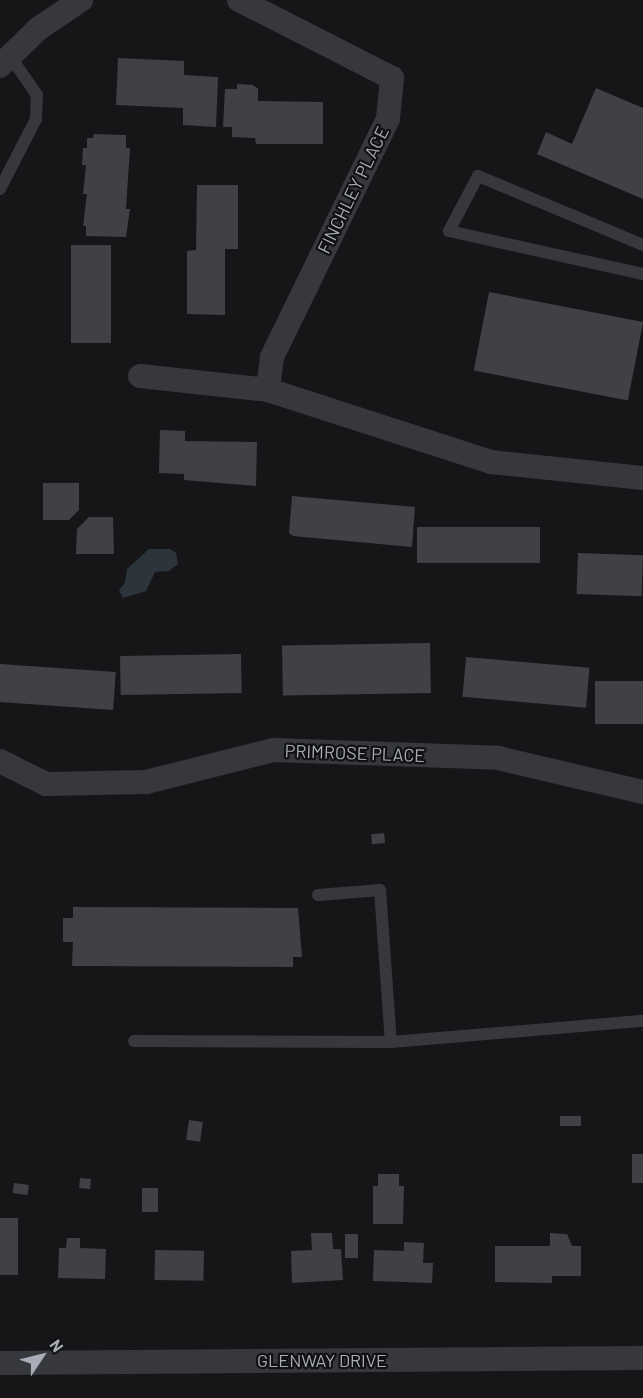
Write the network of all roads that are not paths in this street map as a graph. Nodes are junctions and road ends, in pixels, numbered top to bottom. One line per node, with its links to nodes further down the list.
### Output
1 (81, 0): 3 (street)
2 (239, 0): 8 (street, FINCHLEY PLACE)
3 (5, 61): 4 (lane)
4 (0, 189)
5 (643, 245): 6 (lane)
6 (643, 274)
7 (140, 376): 8 (street)
8 (268, 390): 9 (street)
9 (643, 478)
10 (0, 761): 11 (street, PRIMROSE PLACE)
11 (643, 792)
12 (318, 895): 15 (lane)
13 (643, 1021): 15 (lane)
14 (134, 1041): 15 (lane)
15 (391, 1042)
16 (643, 1358): 17 (street, GLENWAY DRIVE)
17 (0, 1363)

